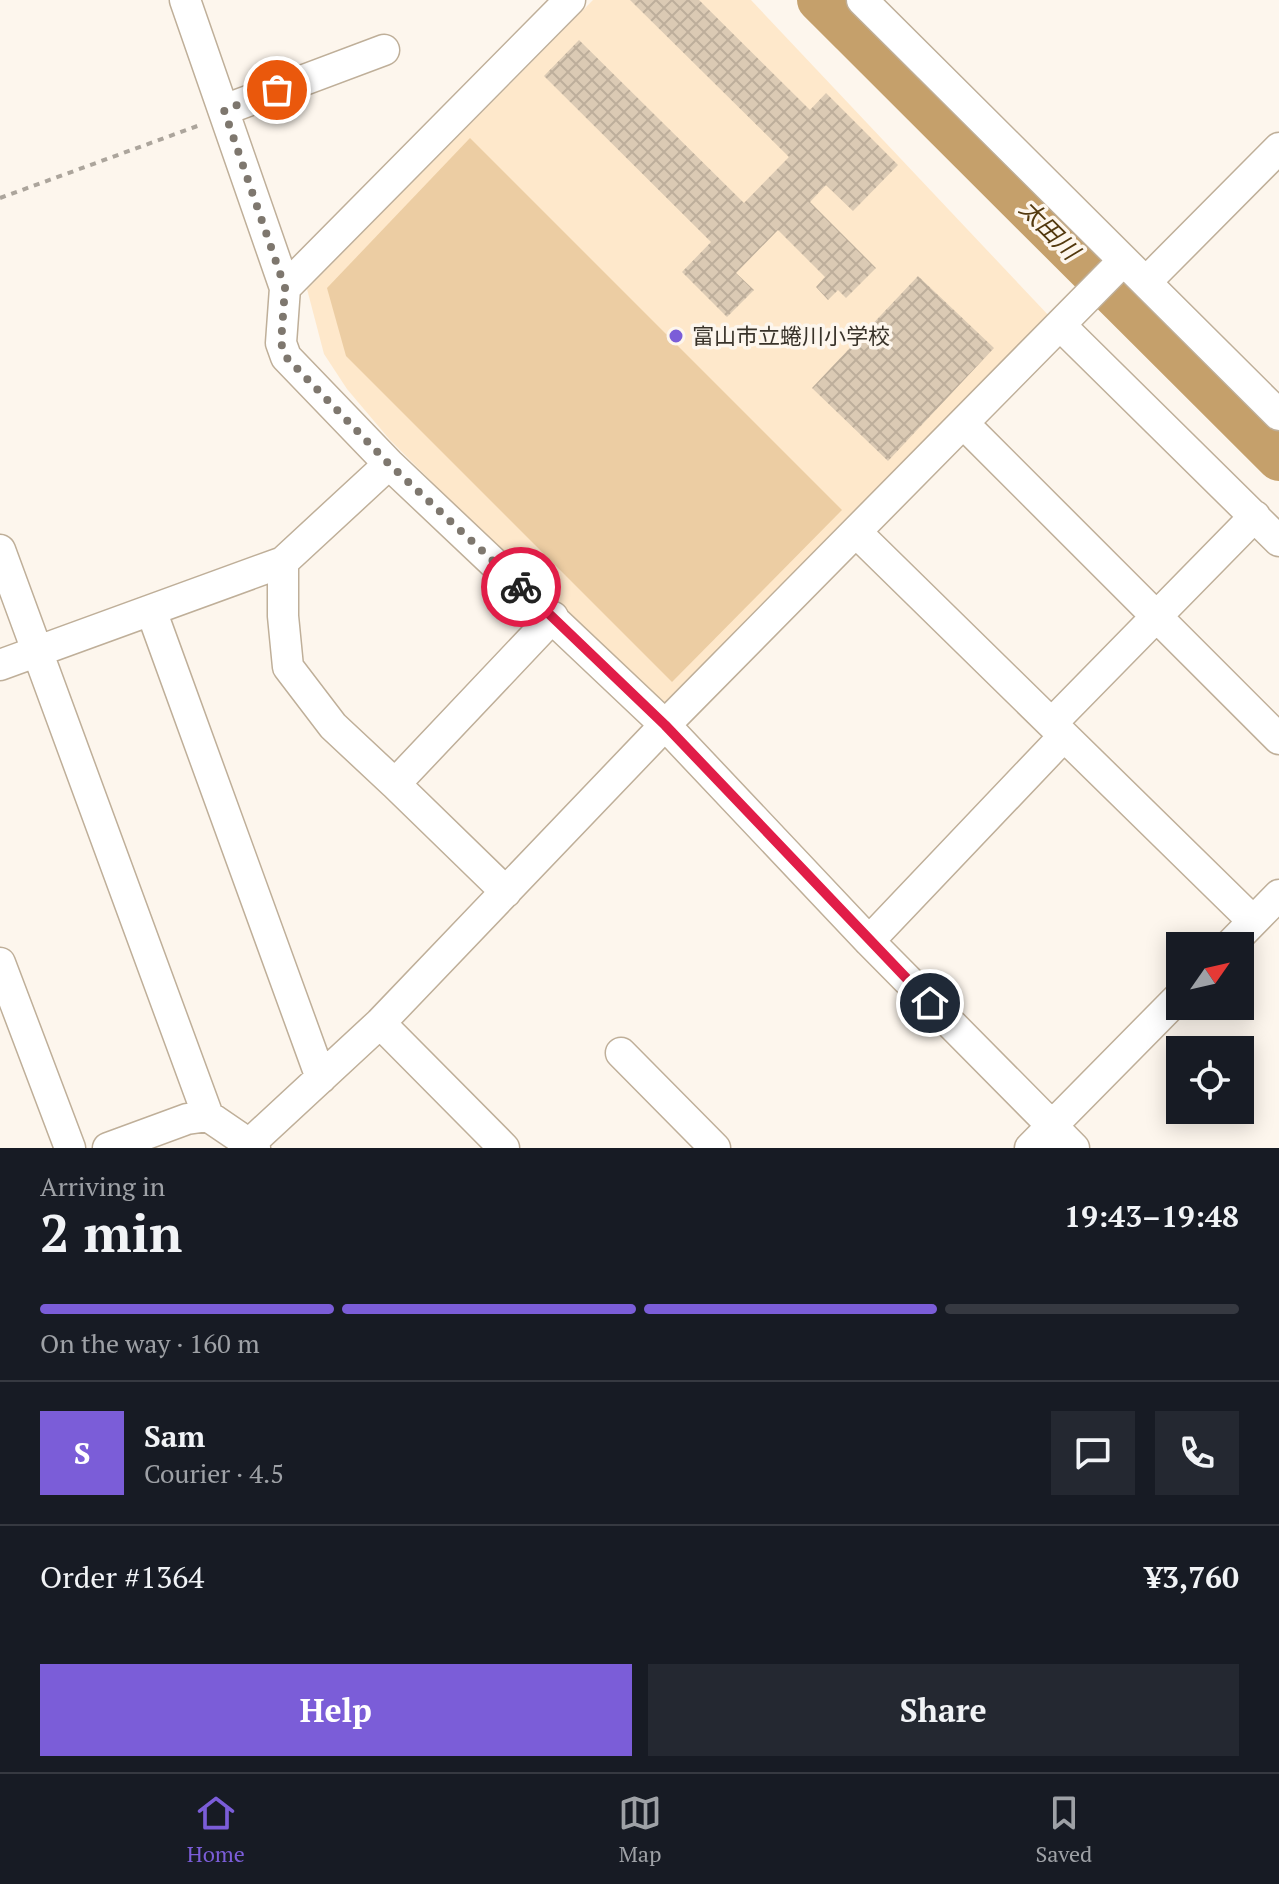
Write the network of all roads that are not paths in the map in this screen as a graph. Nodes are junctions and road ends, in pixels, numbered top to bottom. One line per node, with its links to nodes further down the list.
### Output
1 (185, 0): 5 (street)
2 (570, 0): 9 (street)
3 (862, 0): 7 (street)
4 (384, 50): 5 (street)
5 (224, 110): 9 (street)
6 (1279, 148): 8 (street)
7 (1120, 263): 8 (street); 10 (street)
8 (1146, 282): 11 (street)
9 (285, 288): 13 (street)
10 (1060, 325): 12 (street); 14 (street)
11 (1279, 415)
12 (963, 423): 15 (street); 20 (street)
13 (389, 464): 18 (street); 21 (street)
14 (1255, 516): 16 (street); 20 (street)
15 (856, 532): 24 (street); 25 (street)
16 (1279, 541)
17 (0, 550): 22 (street)
18 (283, 562): 19 (street); 27 (street)
19 (151, 610): 22 (street); 37 (street)
20 (1157, 616): 25 (street); 26 (street)
21 (553, 617): 24 (street); 27 (street)
22 (36, 651): 23 (street); 38 (street)
23 (0, 665)
24 (665, 725): 28 (street); 32 (street)
25 (1058, 730): 30 (street); 32 (street)
26 (1279, 739)
27 (395, 784): 28 (street)
28 (506, 892): 35 (street)
29 (1279, 895): 30 (street)
30 (1253, 921): 31 (street)
31 (1242, 932)
32 (869, 941): 39 (street)
33 (0, 963): 41 (street)
34 (1166, 1010): 39 (street)
35 (380, 1023): 37 (street); 43 (street)
36 (621, 1053): 44 (street)
37 (321, 1078): 40 (street)
38 (208, 1116): 40 (street); 42 (street)
39 (1052, 1126): 45 (street); 46 (street)
40 (250, 1146)
41 (70, 1148)
42 (108, 1148)
43 (504, 1148)
44 (715, 1148)
45 (1030, 1148)
46 (1074, 1148)

